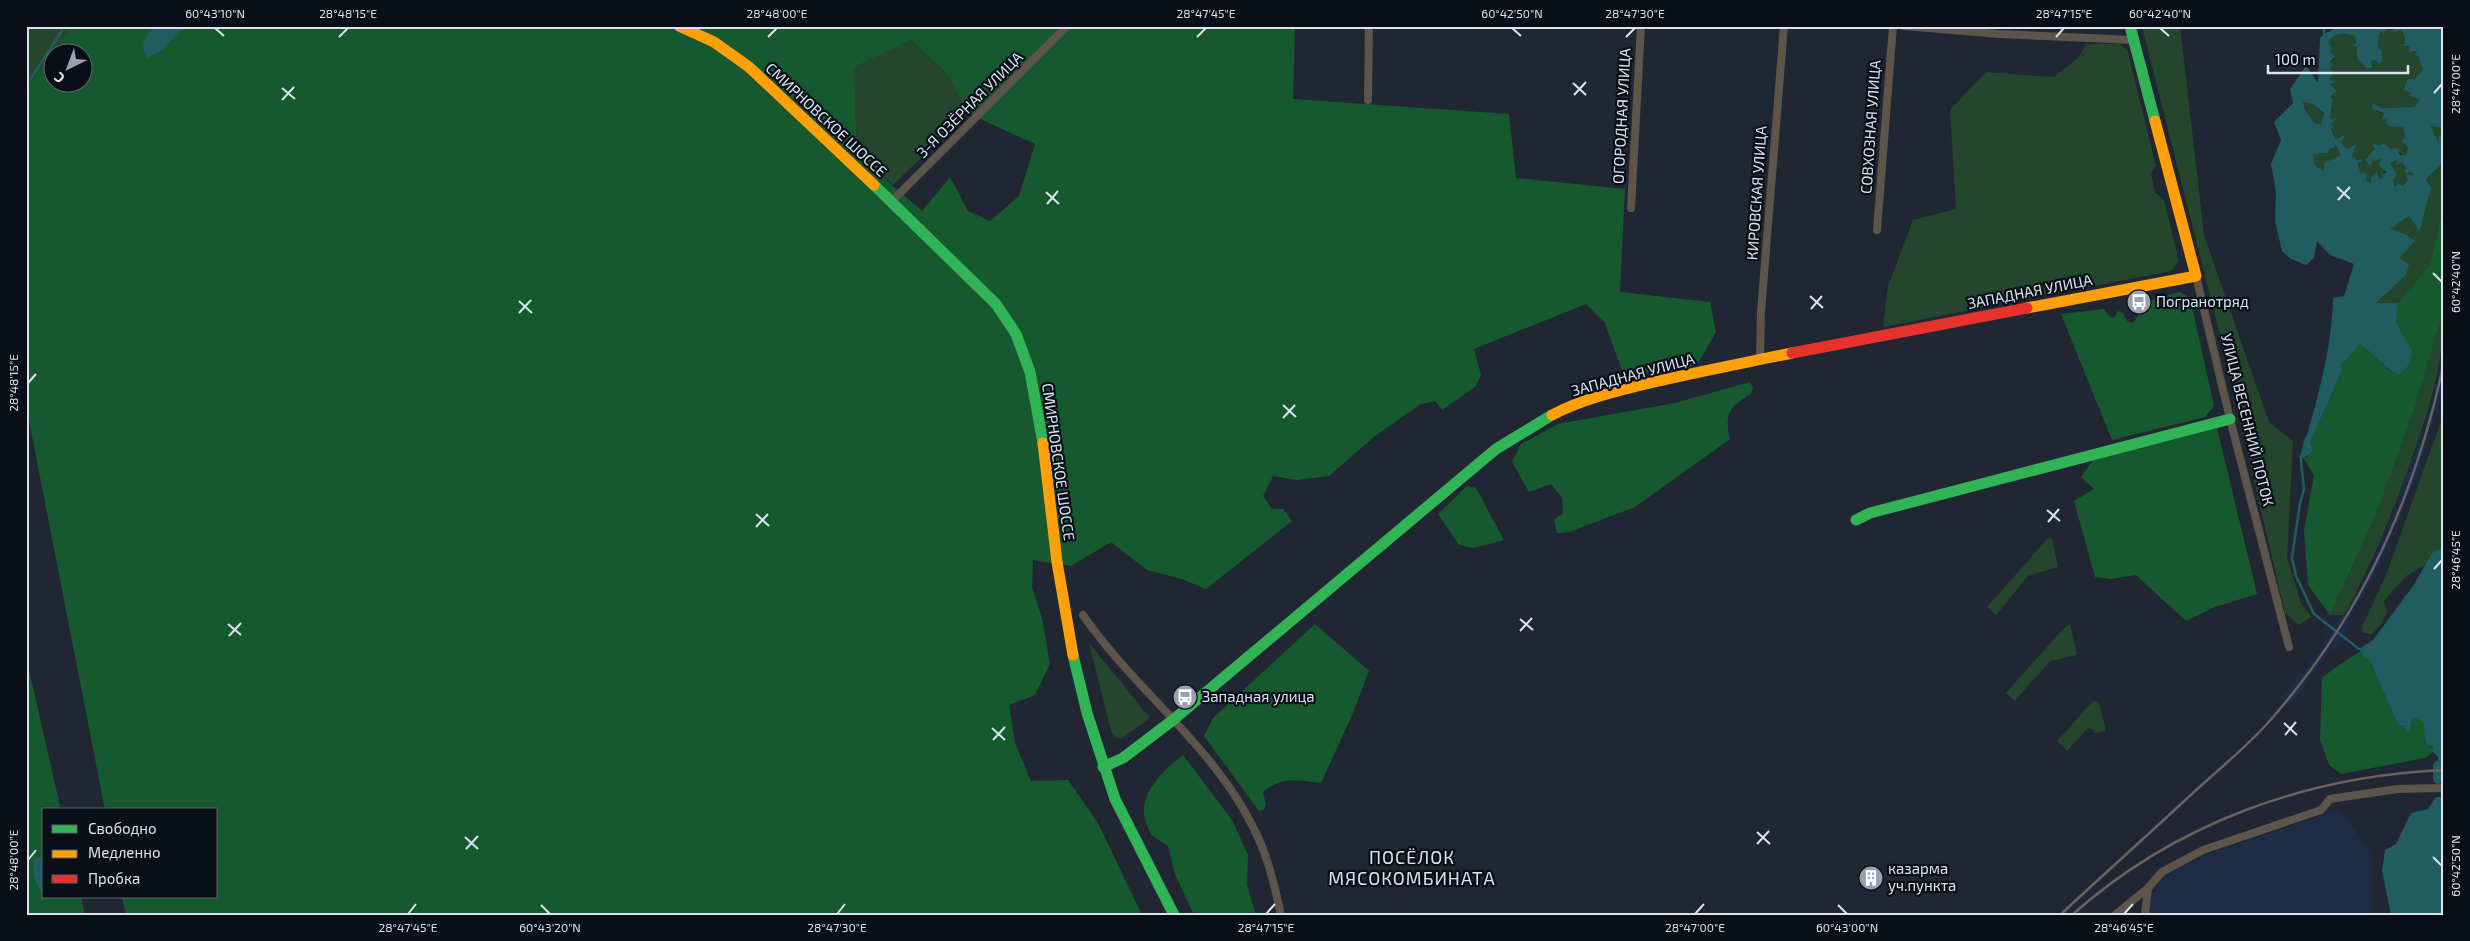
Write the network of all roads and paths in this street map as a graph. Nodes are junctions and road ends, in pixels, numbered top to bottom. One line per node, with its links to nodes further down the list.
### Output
1 (679, 26): 12 (street, СМИРНОВСКОЕ ШОССЕ)
2 (1067, 26): 12 (street, 3-Я ОЗЁРНАЯ УЛИЦА)
3 (1369, 26): 11 (street)
4 (1641, 26): 13 (street, ОГОРОДНАЯ УЛИЦА)
5 (1784, 26): 16 (street, КИРОВСКАЯ УЛИЦА)
6 (1893, 26): 14 (street, СОВХОЗНАЯ УЛИЦА)
7 (1904, 26): 9 (street)
8 (2130, 26): 10 (street, УЛИЦА ВЕСЕННИЙ ПОТОК)
9 (2000, 30): 10 (street)
10 (2133, 40): 15 (street, УЛИЦА ВЕСЕННИЙ ПОТОК)
11 (1368, 100)
12 (892, 202): 22 (street, СМИРНОВСКОЕ ШОССЕ)
13 (1631, 208)
14 (1878, 230)
15 (2196, 276): 16 (street, ЗАПАДНАЯ УЛИЦА); 17 (street, УЛИЦА ВЕСЕННИЙ ПОТОК)
16 (1760, 361): 21 (street, ЗАПАДНАЯ УЛИЦА)
17 (2230, 419): 18 (street); 20 (street, УЛИЦА ВЕСЕННИЙ ПОТОК)
18 (1856, 520)
19 (1083, 615): 21 (street)
20 (2289, 647)
21 (1173, 720): 22 (street, ЗАПАДНАЯ УЛИЦА); 28 (street)
22 (1103, 766): 27 (street, СМИРНОВСКОЕ ШОССЕ)
23 (2444, 788): 25 (street)
24 (2327, 790): 25 (street)
25 (2330, 799): 26 (street)
26 (2148, 888): 29 (street); 30 (street)
27 (1174, 915)
28 (1281, 915)
29 (2114, 915)
30 (2145, 915)

